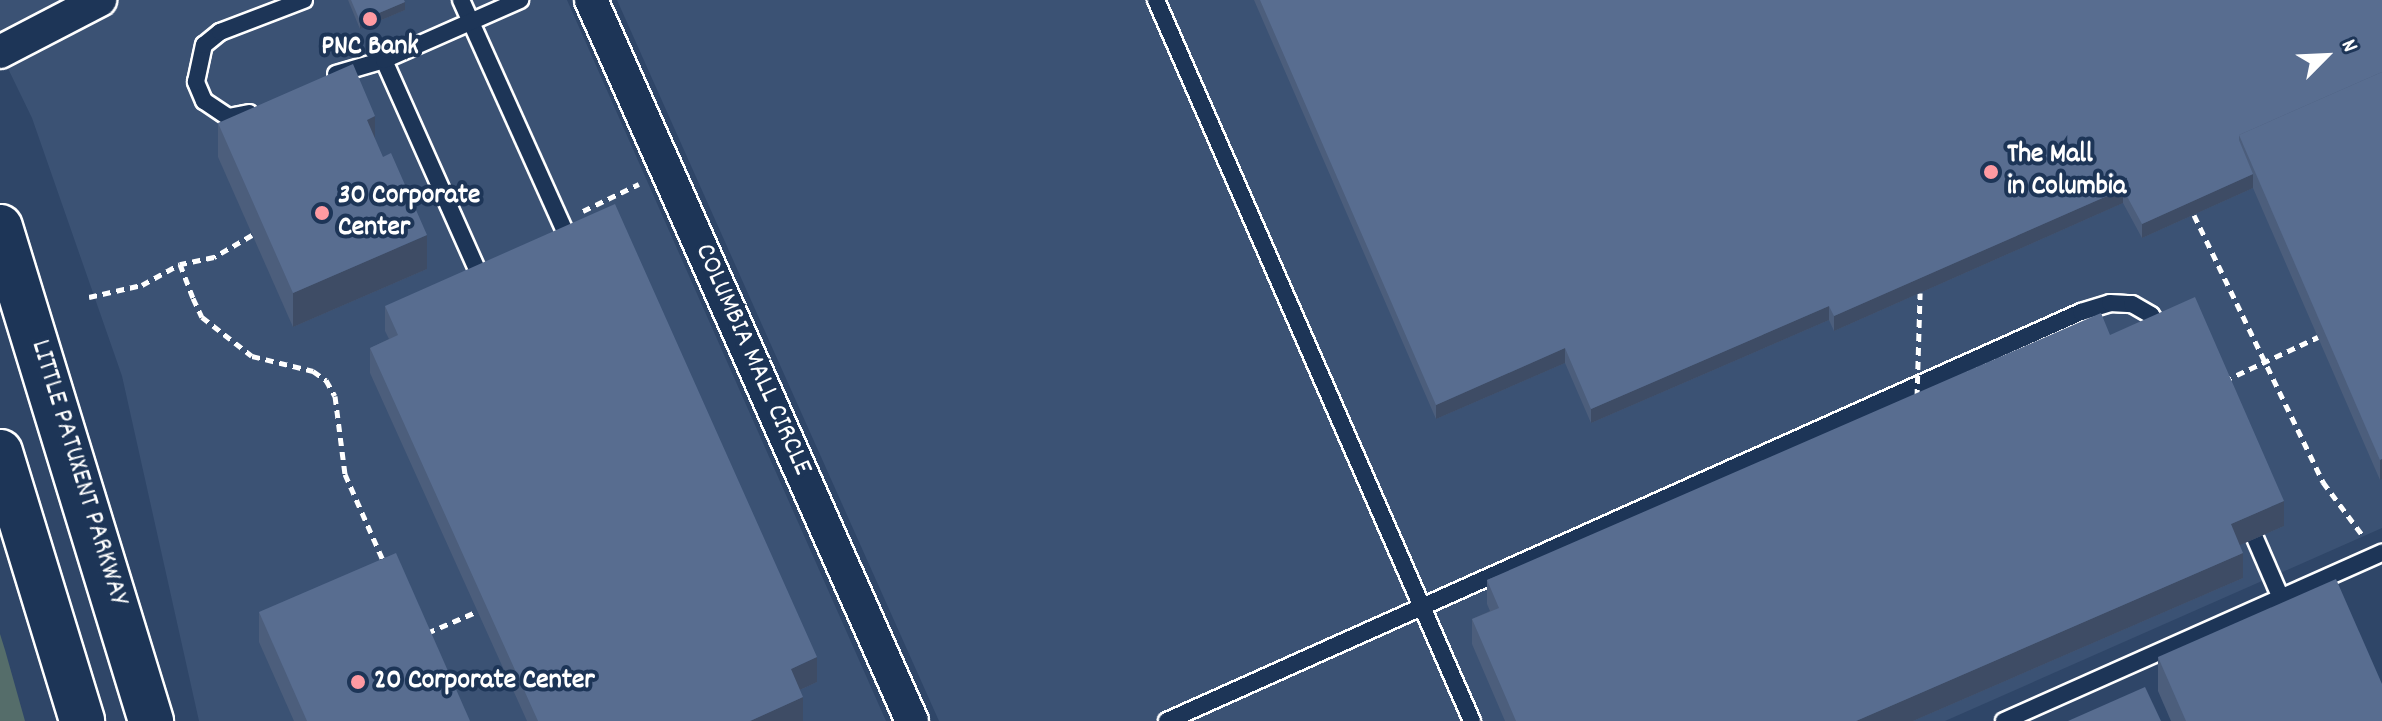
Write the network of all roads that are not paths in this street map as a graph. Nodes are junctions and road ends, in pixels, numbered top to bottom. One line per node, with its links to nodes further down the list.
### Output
1 (100, 0): 8 (street)
2 (304, 0): 11 (lane)
3 (461, 0): 7 (lane)
4 (520, 0): 7 (lane)
5 (591, 0): 23 (street, COLUMBIA MALL CIRCLE)
6 (1156, 0): 20 (lane)
7 (471, 22): 9 (lane); 13 (lane)
8 (0, 52)
9 (384, 60): 10 (lane); 14 (lane)
10 (314, 84)
11 (261, 108)
12 (0, 227): 22 (main road, LITTLE PATUXENT PARKWAY)
13 (572, 247)
14 (484, 285)
15 (2165, 335): 20 (lane)
16 (0, 452): 21 (main road)
17 (2255, 538): 19 (lane)
18 (2379, 554): 19 (lane)
19 (2281, 598): 26 (lane)
20 (1421, 604): 24 (lane); 25 (lane)
21 (82, 721)
22 (151, 721)
23 (912, 721)
24 (1167, 721)
25 (1472, 721)
26 (2004, 721)

